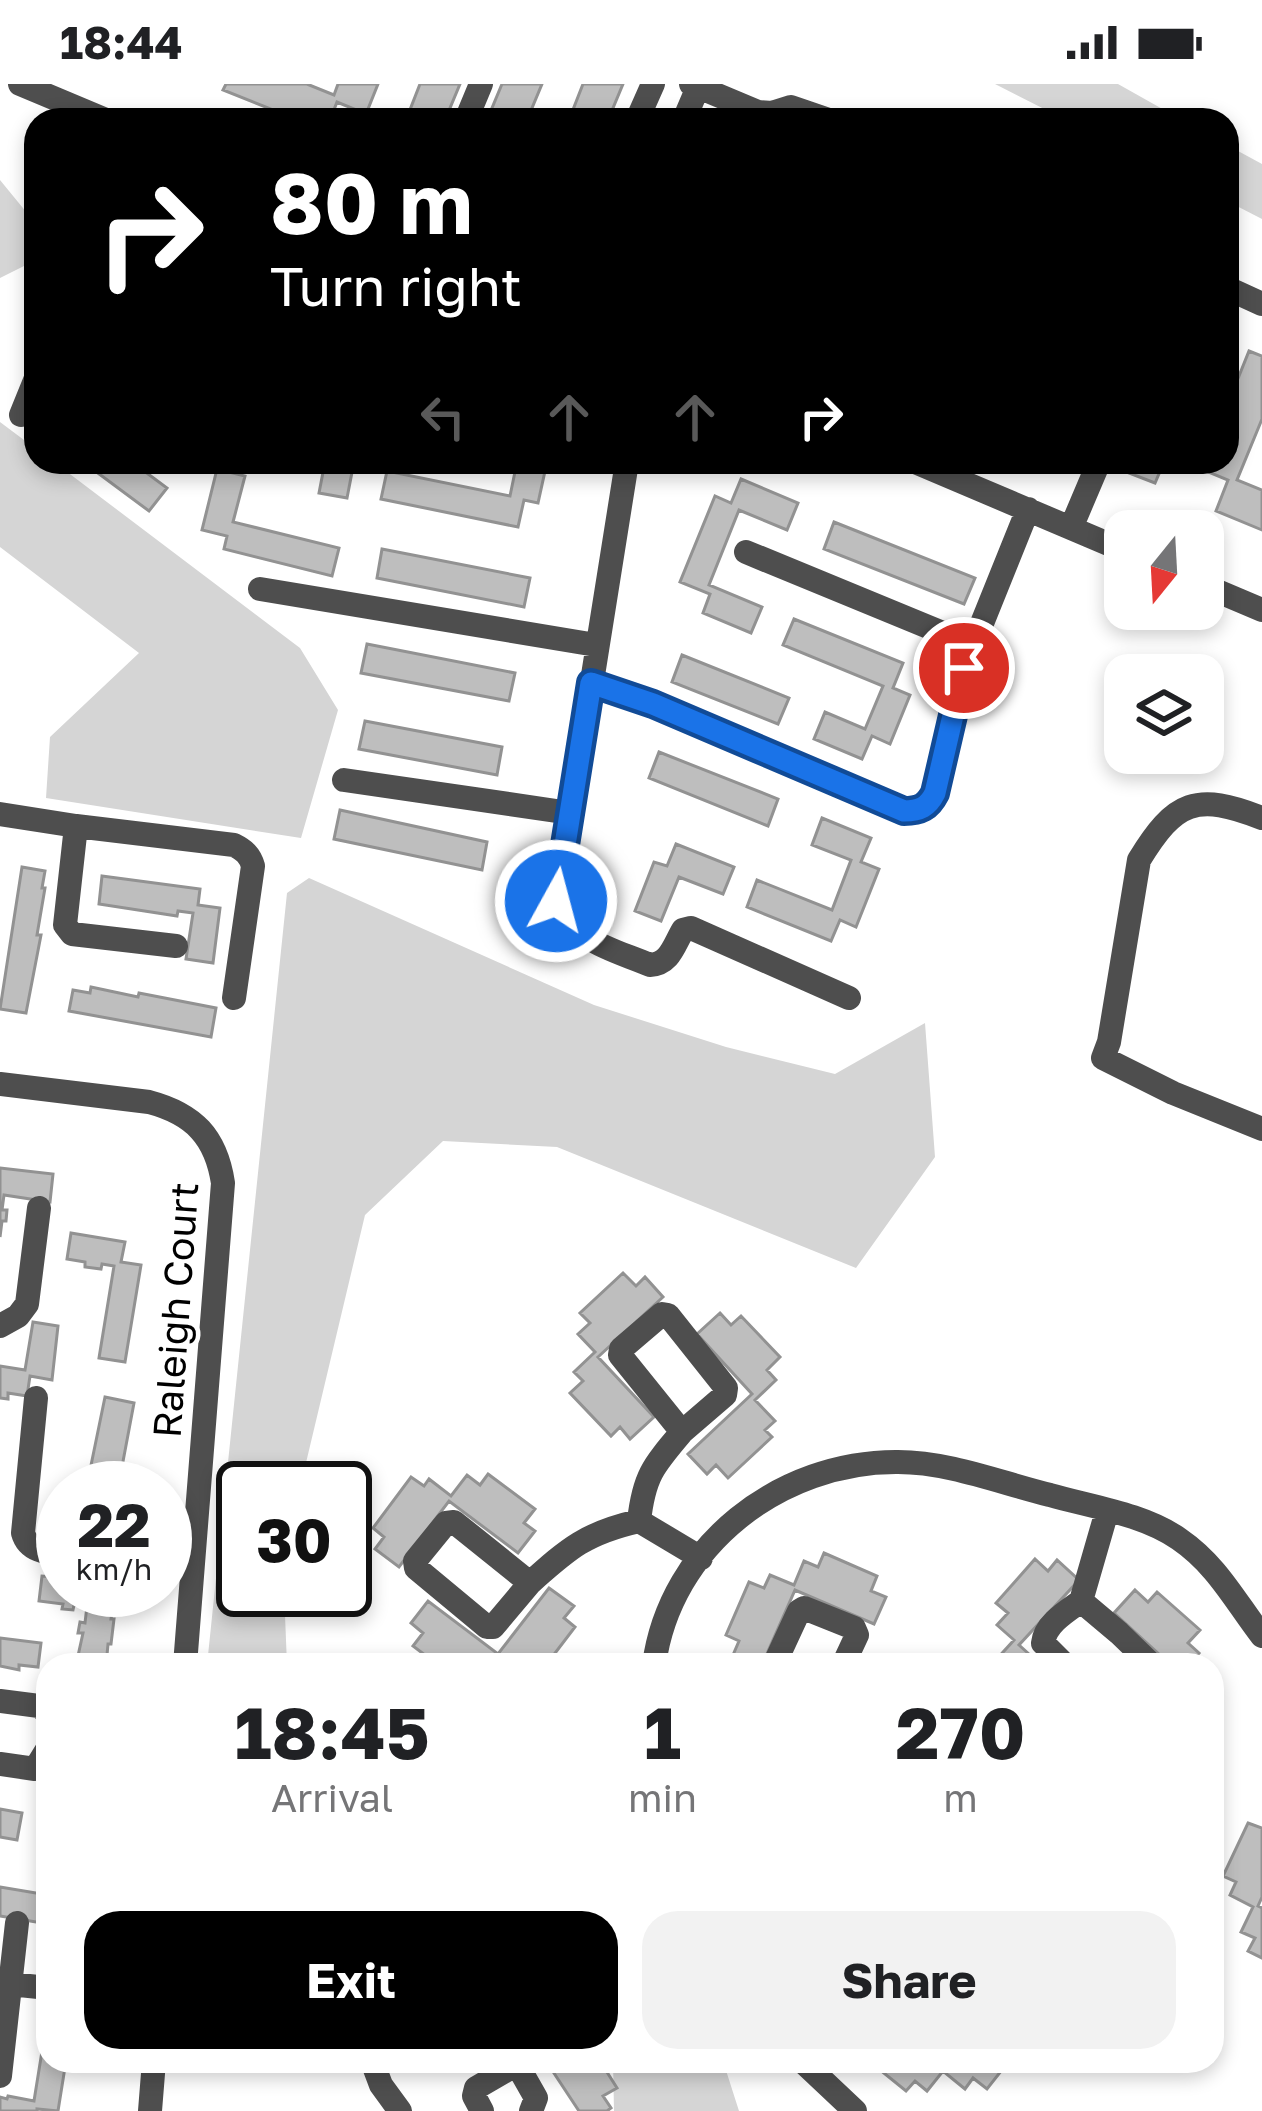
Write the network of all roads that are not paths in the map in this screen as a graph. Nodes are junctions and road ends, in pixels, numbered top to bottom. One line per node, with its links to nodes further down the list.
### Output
1 (20, 84): 3 (street)
2 (694, 86): 4 (street)
3 (77, 108)
4 (748, 108)
5 (24, 408): 6 (street)
6 (21, 415)
7 (625, 474): 18 (street)
8 (944, 474): 10 (street)
9 (1094, 474): 11 (street)
10 (1028, 509): 11 (street); 17 (street)
11 (1071, 528): 12 (street)
12 (1104, 542)
13 (746, 552): 17 (street)
14 (260, 590): 18 (street)
15 (1224, 594): 16 (street)
16 (1262, 610)
17 (972, 645): 19 (street)
18 (596, 646): 19 (street)
19 (591, 683): 21 (street)
20 (344, 780): 21 (street)
21 (570, 813): 25 (street)
22 (0, 814): 24 (street)
23 (1262, 818): 31 (street)
24 (76, 826): 27 (street); 28 (street)
25 (564, 918): 26 (street); 29 (street)
26 (534, 935)
27 (176, 946)
28 (234, 998)
29 (849, 998)
30 (0, 1084): 40 (street, Raleigh Court)
31 (1262, 1129)
32 (39, 1208): 33 (street)
33 (0, 1326)
34 (36, 1398): 38 (street)
35 (682, 1432): 35 (street); 37 (street)
36 (1107, 1510): 39 (street); 42 (street); 43 (street)
37 (639, 1521): 39 (street); 41 (street)
38 (36, 1548)
39 (701, 1558): 45 (street)
40 (194, 1565): 44 (street, Raleigh Court)
41 (530, 1583): 41 (street)
42 (1082, 1601): 48 (street); 49 (street)
43 (1262, 1636)
44 (186, 1653)
45 (657, 1653)
46 (780, 1653): 47 (street)
47 (849, 1653)
48 (1054, 1653)
49 (1139, 1653)
50 (0, 1701): 51 (street)
51 (36, 1706)
52 (0, 1764): 53 (street)
53 (36, 1766)
54 (17, 1923): 55 (street)
55 (10, 1984): 56 (street); 62 (street)
56 (36, 1987)
57 (153, 2073): 63 (street)
58 (378, 2073): 64 (street)
59 (502, 2073): 65 (street)
60 (522, 2073): 66 (street)
61 (815, 2073): 67 (street)
62 (0, 2076)
63 (150, 2111)
64 (400, 2111)
65 (482, 2111)
66 (531, 2111)
67 (855, 2111)

